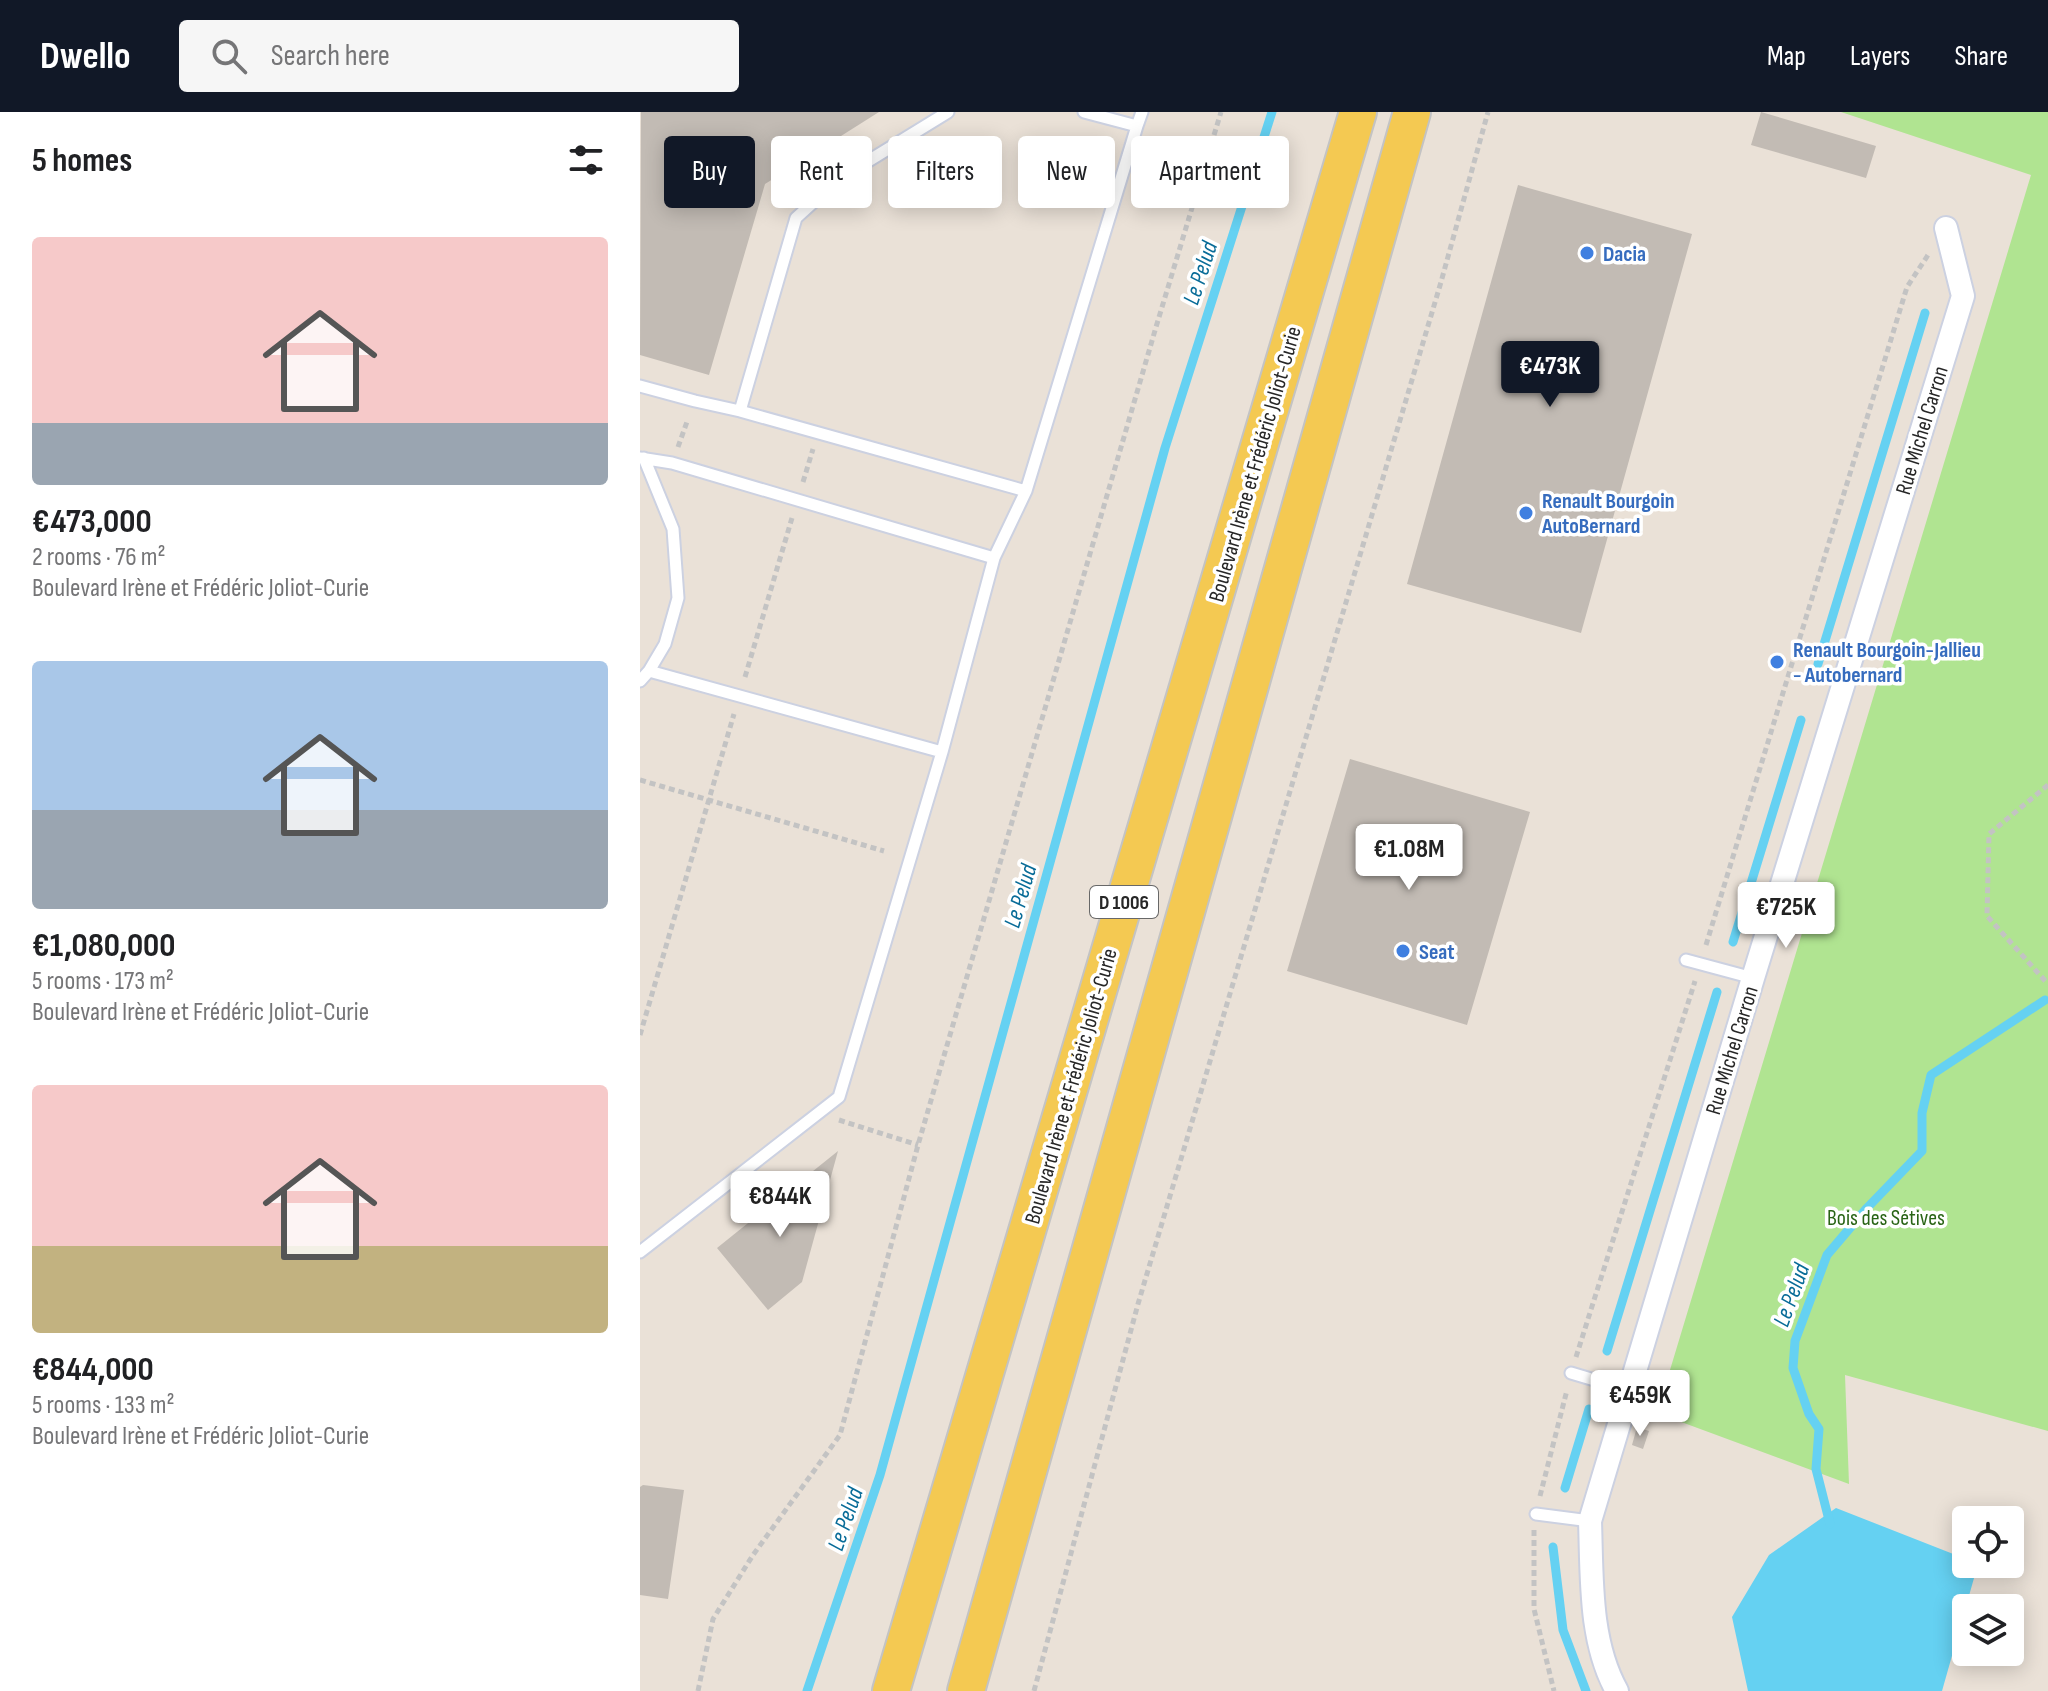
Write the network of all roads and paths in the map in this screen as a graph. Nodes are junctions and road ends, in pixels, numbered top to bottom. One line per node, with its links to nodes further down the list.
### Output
1 (948, 112): 12 (lane)
2 (1084, 112): 8 (lane)
3 (1142, 112): 8 (lane)
4 (1221, 112): 32 (path)
5 (1358, 112): 39 (main road, Boulevard Irène et Frédéric Joliot-Curie / D 1006)
6 (1412, 112): 40 (main road, D 1006)
7 (1488, 112): 41 (path)
8 (1137, 126): 16 (lane)
9 (1946, 228): 28 (street, Rue Michel Carron)
10 (640, 386): 11 (lane)
11 (695, 401): 12 (lane); 15 (path)
12 (740, 411): 13 (lane)
13 (818, 433): 16 (lane); 17 (path)
14 (642, 458): 15 (lane); 19 (lane)
15 (672, 463): 17 (lane)
16 (1026, 491): 18 (lane)
17 (797, 500): 18 (lane); 21 (path)
18 (994, 558): 22 (lane)
19 (649, 671): 20 (lane); 21 (lane)
20 (640, 681)
21 (739, 696): 22 (lane); 25 (path)
22 (942, 752): 31 (lane)
23 (640, 780): 25 (path)
24 (2048, 785): 29 (path)
25 (710, 800): 26 (path); 30 (path)
26 (884, 851)
27 (1686, 960): 28 (lane)
28 (1753, 978): 35 (street, Rue Michel Carron)
29 (2048, 984)
30 (640, 1035)
31 (830, 1104): 32 (path); 33 (lane)
32 (918, 1145): 38 (path)
33 (640, 1252)
34 (1571, 1373): 35 (lane)
35 (1628, 1390): 37 (street, Rue Michel Carron)
36 (1536, 1514): 37 (lane)
37 (1590, 1521): 42 (street, Rue Michel Carron)
38 (698, 1691)
39 (891, 1691)
40 (966, 1691)
41 (1034, 1691)
42 (1617, 1691)

